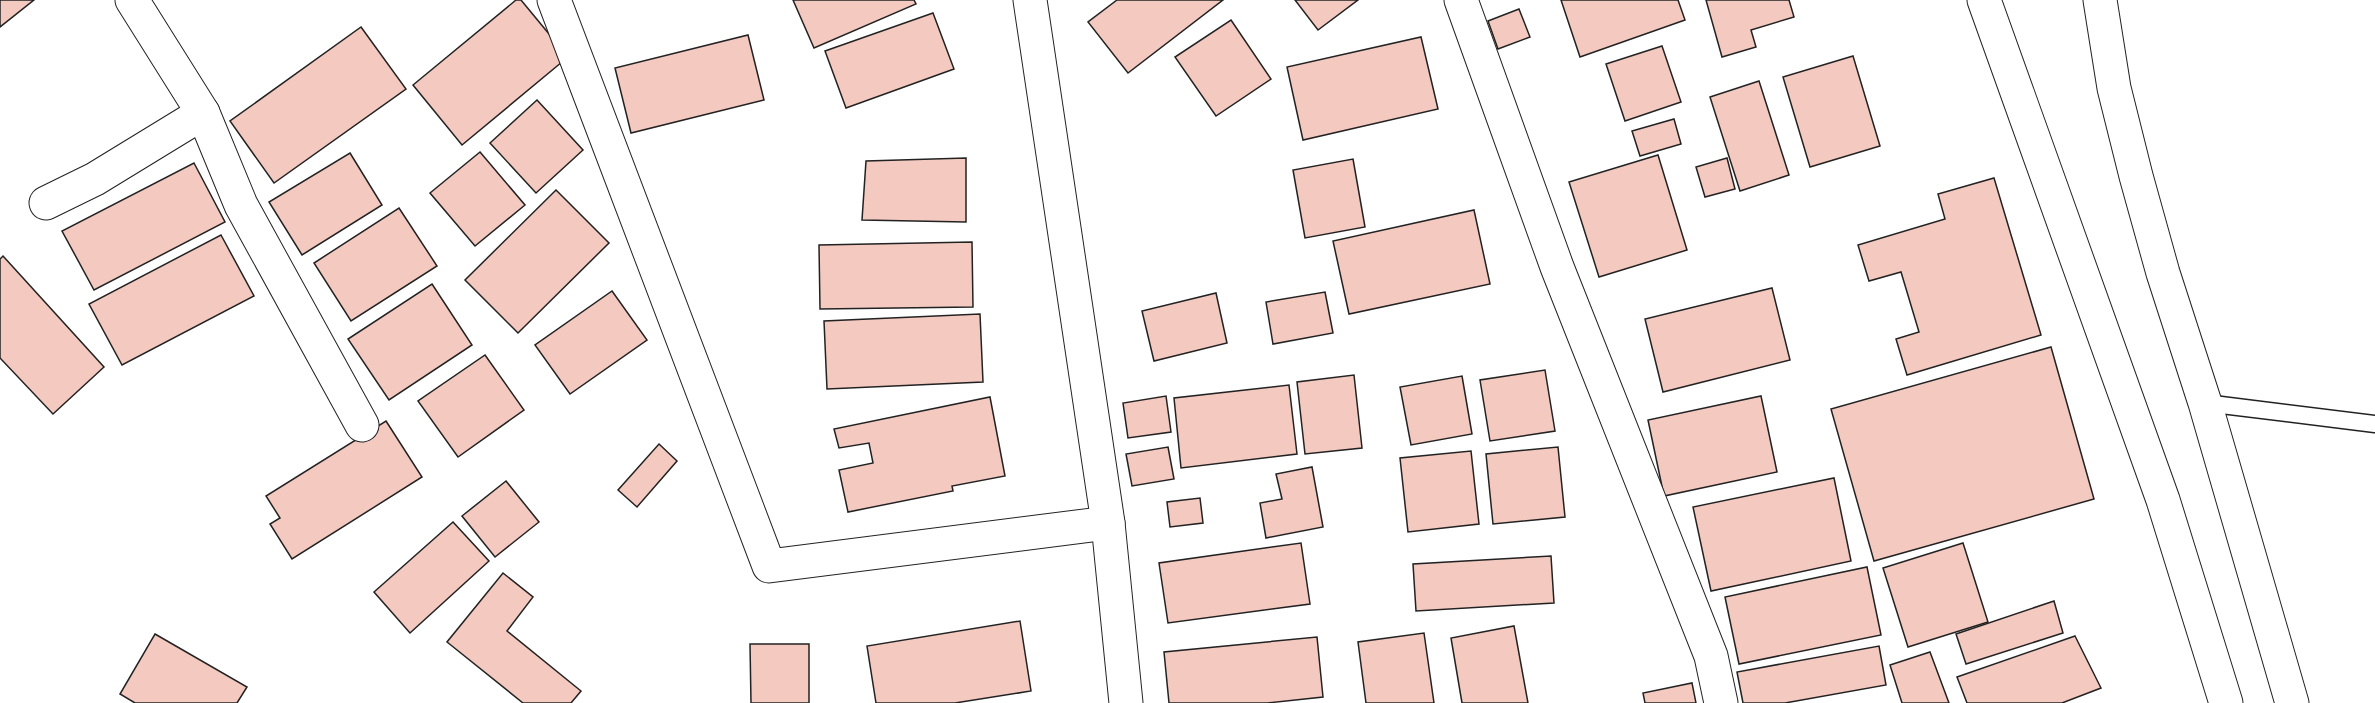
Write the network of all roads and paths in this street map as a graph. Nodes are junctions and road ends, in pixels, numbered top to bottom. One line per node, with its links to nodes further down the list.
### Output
1 (132, 0): 7 (street)
2 (554, 0): 12 (street)
3 (1030, 0): 12 (street)
4 (1461, 0): 14 (street)
5 (1984, 0): 15 (street)
6 (2100, 0): 9 (street)
7 (203, 113): 8 (street); 11 (street)
8 (46, 203)
9 (2205, 403): 10 (lane); 16 (street)
10 (2375, 424)
11 (362, 425)
12 (1108, 523): 13 (street)
13 (1125, 703)
14 (1721, 703)
15 (2226, 703)
16 (2292, 703)

